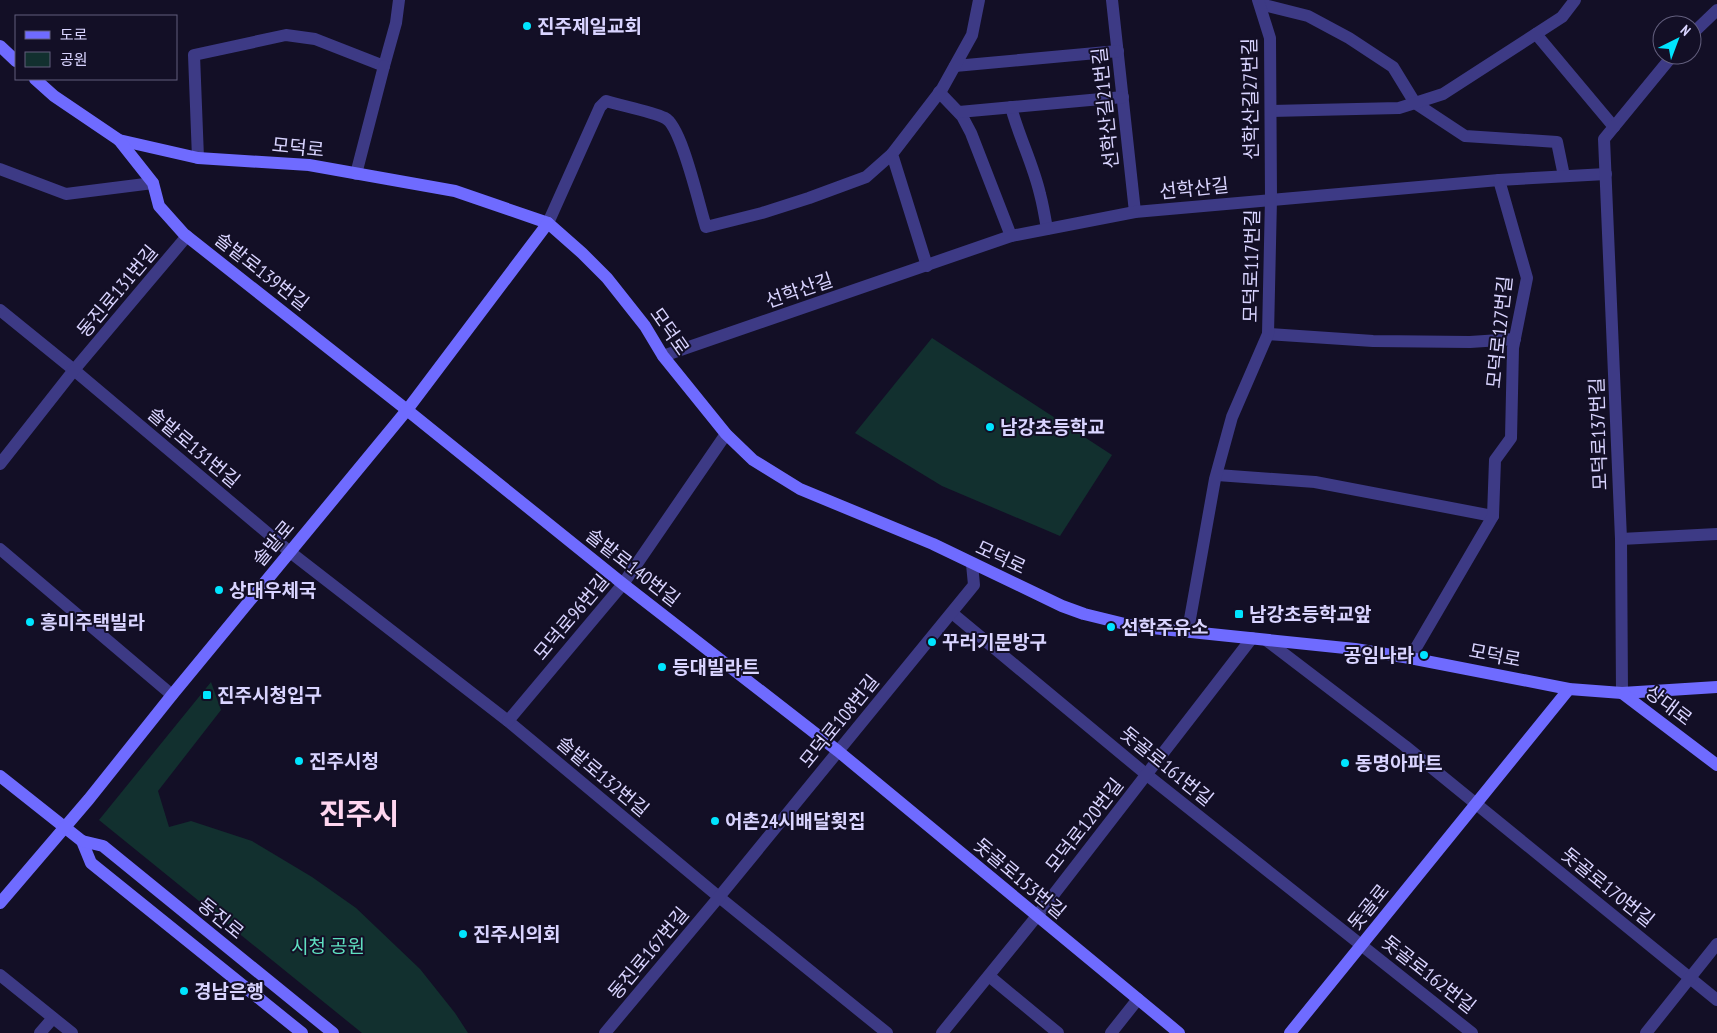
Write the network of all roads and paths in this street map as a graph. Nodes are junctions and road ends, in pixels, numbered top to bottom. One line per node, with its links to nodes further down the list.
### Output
1 (399, 0): 13 (street)
2 (979, 0): 14 (street)
3 (1112, 0): 10 (street, 선학산길21번길)
4 (1575, 0): 8 (street)
5 (1259, 2): 18 (street); 21 (street, 선학산길27번길)
6 (1717, 10): 7 (street)
7 (1702, 24)
8 (1536, 34): 18 (street); 22 (street)
9 (0, 46): 11 (street)
10 (1118, 51): 14 (street); 17 (street, 선학산길21번길)
11 (15, 60)
12 (1665, 65): 22 (street)
13 (384, 66): 25 (street); 27 (street)
14 (954, 66): 16 (street)
15 (36, 80): 23 (street, 모덕로)
16 (940, 92): 20 (street); 24 (street)
17 (1123, 97): 19 (street); 33 (street, 선학산길21번길)
18 (1415, 103): 21 (street); 29 (street)
19 (1011, 107): 20 (street); 35 (street)
20 (959, 112): 37 (street)
21 (1271, 112): 32 (street, 선학산길27번길)
22 (1614, 127): 28 (street)
23 (119, 140): 25 (street, 모덕로); 31 (street, 솔밭로139번길)
24 (892, 154): 34 (street); 38 (street)
25 (198, 158): 27 (street, 모덕로)
26 (0, 169): 31 (street)
27 (356, 174): 34 (street, 모덕로)
28 (1606, 174): 29 (street, 선학산길); 50 (street, 모덕로137번길)
29 (1564, 176): 30 (street, 선학산길)
30 (1499, 180): 32 (street, 선학산길); 41 (street, 모덕로127번길)
31 (153, 183): 36 (street, 솔밭로139번길)
32 (1271, 199): 33 (street, 선학산길); 40 (street, 모덕로117번길)
33 (1135, 212): 35 (street, 선학산길)
34 (548, 223): 42 (street, 모덕로); 44 (street, 솔밭로)
35 (1047, 229): 37 (street, 선학산길)
36 (187, 236): 43 (street, 동진로131번길); 44 (street, 솔밭로139번길)
37 (1011, 236): 38 (street, 선학산길)
38 (927, 266): 42 (street, 선학산길)
39 (0, 310): 43 (street)
40 (1268, 334): 41 (street); 47 (street, 모덕로117번길)
41 (1515, 339): 48 (street, 모덕로127번길)
42 (663, 356): 45 (street, 모덕로)
43 (74, 370): 46 (street, 동진로131번길); 52 (street, 솔밭로131번길)
44 (407, 410): 52 (street, 솔밭로); 54 (street, 솔밭로140번길)
45 (726, 434): 53 (street, 모덕로); 54 (street, 모덕로96번길)
46 (0, 464)
47 (1217, 475): 48 (street); 56 (street, 모덕로117번길)
48 (1493, 516): 59 (street, 모덕로127번길)
49 (1717, 534): 50 (street)
50 (1621, 539): 62 (street, 모덕로137번길)
51 (0, 549): 63 (street)
52 (290, 552): 63 (street, 솔밭로); 64 (street, 솔밭로132번길)
53 (972, 564): 55 (street, 모덕로108번길); 56 (street, 모덕로)
54 (623, 584): 64 (street, 모덕로96번길); 65 (street, 솔밭로140번길)
55 (952, 613): 65 (street, 모덕로108번길); 67 (street, 돗골로161번길)
56 (1188, 630): 57 (street, 모덕로)
57 (1252, 638): 58 (street, 모덕로); 67 (street, 모덕로120번길)
58 (1266, 640): 59 (street, 모덕로); 69 (street, 모덕로)
59 (1410, 658): 61 (street, 모덕로)
60 (1717, 687): 62 (street, 모덕로)
61 (1569, 689): 62 (street, 모덕로); 69 (street, 돗골로)
62 (1622, 693): 66 (street, 상대로)
63 (172, 695): 70 (street, 솔밭로)
64 (508, 721): 72 (street, 솔밭로132번길)
65 (838, 751): 72 (street, 모덕로108번길); 74 (street, 돗골로153번길)
66 (1717, 765)
67 (1146, 775): 74 (street, 모덕로120번길); 76 (street, 돗골로161번길)
68 (0, 776): 70 (street, 동진로)
69 (1476, 804): 76 (street, 돗골로); 79 (street, 돗골로170번길)
70 (65, 827): 71 (street, 동진로); 73 (street, 솔밭로)
71 (82, 841): 86 (street, 동진로); 87 (street, 동진로)
72 (719, 897): 88 (street, 동진로167번길); 89 (street, 솔밭로132번길)
73 (0, 903)
74 (1037, 916): 78 (street, 모덕로120번길); 80 (street, 돗골로153번길)
75 (1717, 944): 79 (street)
76 (1362, 945): 93 (street, 돗골로); 94 (street, 돗골로162번길)
77 (0, 976): 82 (street)
78 (989, 976): 83 (street, 모덕로120번길); 90 (street)
79 (1690, 978): 81 (street, 돗골로170번길); 95 (street)
80 (1138, 999): 91 (street); 92 (street, 돗골로153번길)
81 (1717, 1000)
82 (52, 1018): 84 (street); 85 (street)
83 (948, 1031)
84 (40, 1033)
85 (72, 1033)
86 (302, 1033)
87 (333, 1033)
88 (605, 1033)
89 (887, 1033)
90 (1058, 1033)
91 (1111, 1033)
92 (1179, 1033)
93 (1290, 1033)
94 (1472, 1033)
95 (1646, 1033)

